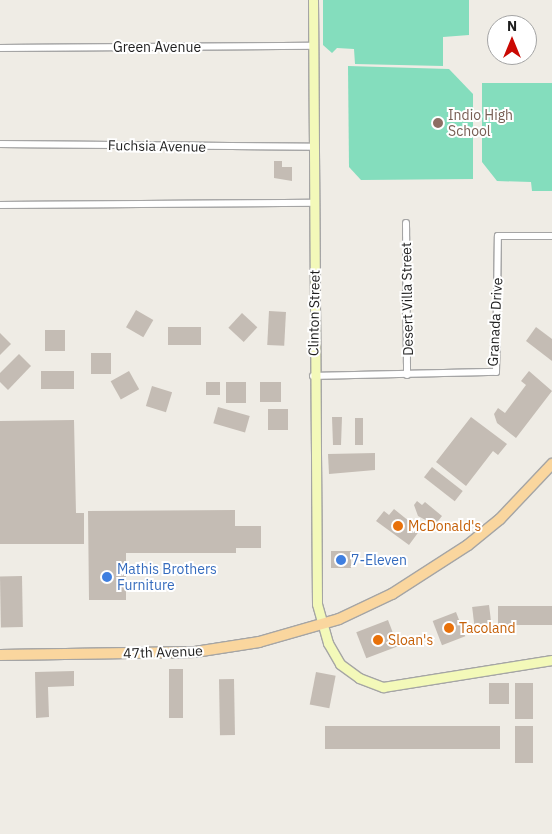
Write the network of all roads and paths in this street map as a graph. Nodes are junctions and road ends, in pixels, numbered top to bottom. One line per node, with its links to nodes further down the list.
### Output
1 (313, 0): 2 (street, Clinton Street)
2 (313, 46): 3 (street, Green Avenue); 5 (street, Clinton Street)
3 (0, 48)
4 (0, 144): 5 (street, Fuchsia Avenue)
5 (314, 148): 6 (street, Clinton Street)
6 (315, 203): 7 (street); 11 (street, Clinton Street)
7 (0, 205)
8 (406, 223): 10 (street, Desert Villa Street)
9 (552, 236): 10 (street, Granada Drive)
10 (407, 375): 11 (street, Granada Drive)
11 (313, 376): 13 (street, Clinton Street)
12 (552, 464): 13 (main road, 47th Avenue)
13 (322, 624): 14 (main road, 47th Avenue); 15 (street, Clinton Street)
14 (0, 655)
15 (552, 660)

